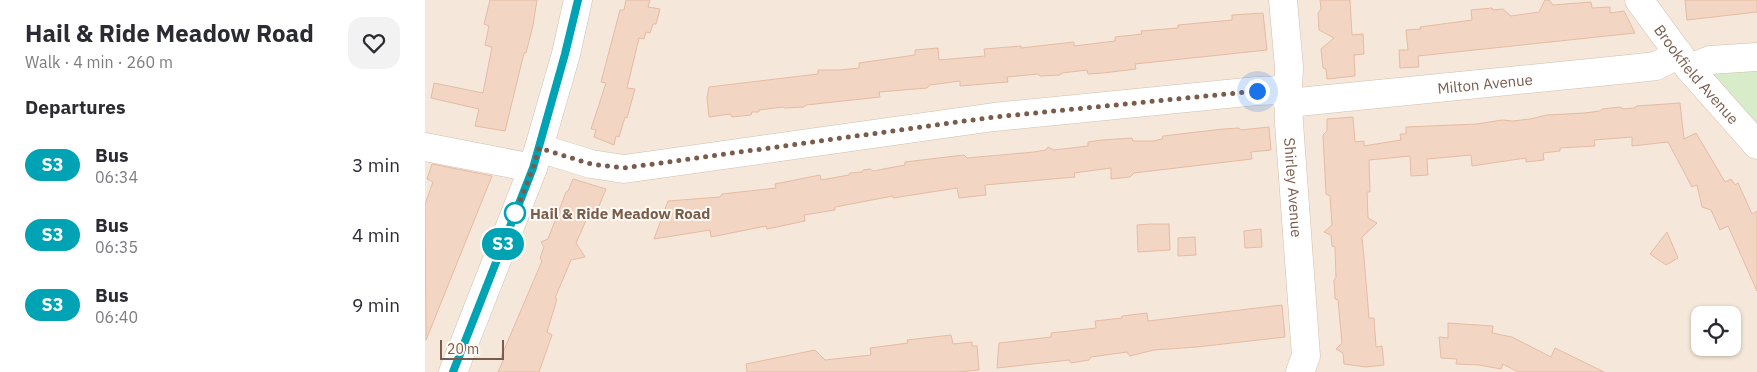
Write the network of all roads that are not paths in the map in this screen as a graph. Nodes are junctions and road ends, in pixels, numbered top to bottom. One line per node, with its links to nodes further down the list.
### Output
1 (578, 0): 9 (street)
2 (1283, 0): 6 (street, Shirley Avenue)
3 (1639, 0): 5 (street, Brookfield Avenue)
4 (1757, 57): 5 (street, Milton Avenue)
5 (1684, 61): 6 (street, Milton Avenue); 7 (street, Brookfield Avenue)
6 (1288, 97): 9 (street, Milton Avenue); 11 (street, Shirley Avenue)
7 (1757, 145)
8 (425, 147): 9 (street, Milton Avenue)
9 (536, 158): 10 (street)
10 (453, 372)
11 (1301, 372)

